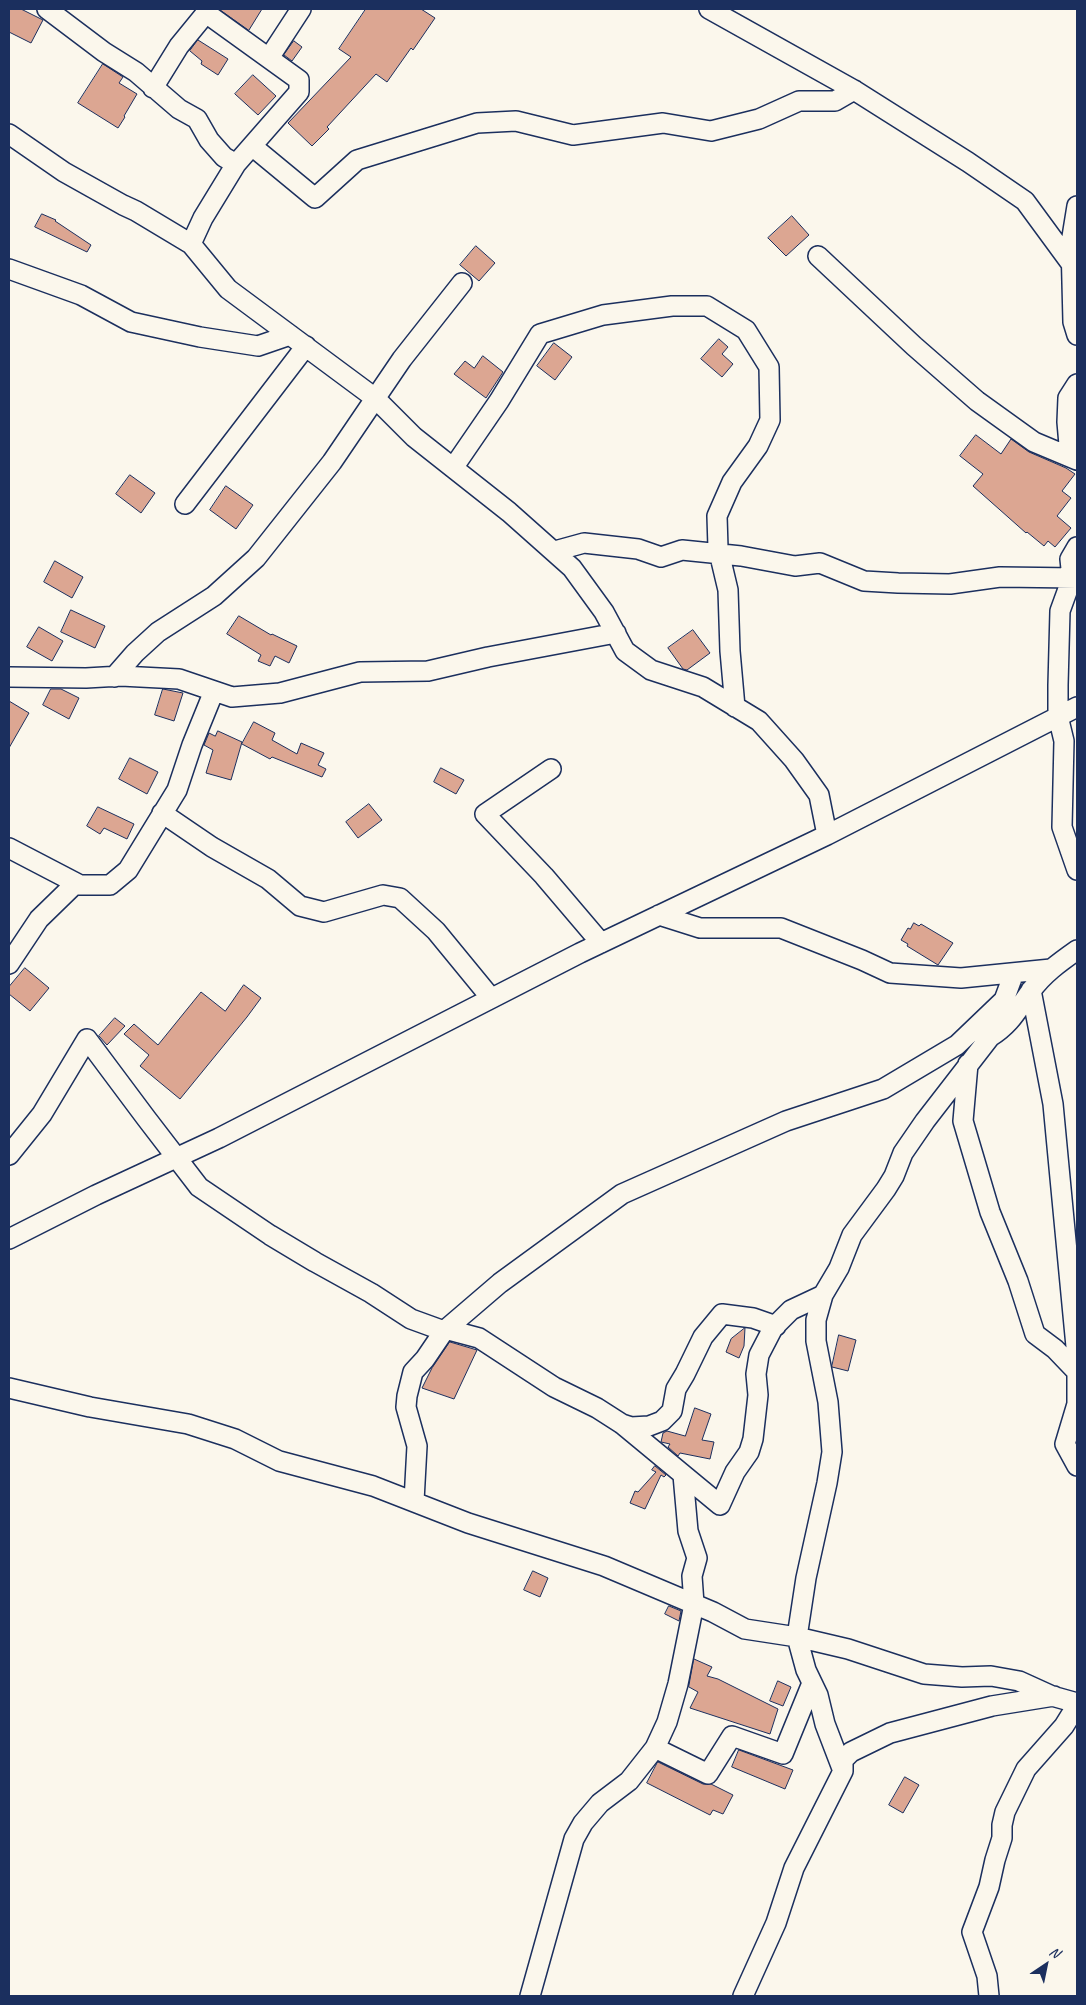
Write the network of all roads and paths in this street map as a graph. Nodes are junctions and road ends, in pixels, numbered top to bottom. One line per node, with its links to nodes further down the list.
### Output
1 (47, 9): 5 (street)
2 (301, 9): 4 (street)
3 (709, 9): 6 (street)
4 (269, 58): 5 (street); 8 (street)
5 (153, 88): 9 (street)
6 (854, 90): 8 (street); 13 (street)
7 (9, 134): 11 (street)
8 (252, 146): 9 (street)
9 (236, 164): 11 (street)
10 (1077, 206): 13 (street)
11 (191, 244): 16 (street)
12 (818, 256): 21 (street)
13 (1072, 265): 17 (street)
14 (9, 269): 16 (street)
15 (462, 283): 20 (street)
16 (290, 335): 18 (street)
17 (1077, 335)
18 (306, 346): 20 (street); 23 (street)
19 (1077, 384): 21 (street)
20 (375, 398): 22 (street); 30 (street)
21 (1077, 460)
22 (453, 468): 25 (street); 26 (street)
23 (185, 504)
24 (1077, 547): 27 (street)
25 (555, 552): 26 (street); 28 (street)
26 (720, 554): 27 (street); 32 (street)
27 (1075, 578): 34 (street)
28 (616, 633): 31 (street); 32 (street)
29 (9, 677): 30 (street)
30 (114, 677): 31 (street)
31 (214, 691): 36 (street)
32 (735, 707): 37 (street)
33 (1077, 707): 34 (street)
34 (1058, 716): 37 (street); 39 (street)
35 (551, 769): 42 (street)
36 (162, 813): 40 (street); 48 (street)
37 (827, 835): 41 (street)
38 (9, 848): 40 (street)
39 (1077, 870)
40 (76, 883): 44 (street)
41 (659, 915): 42 (street); 46 (street)
42 (601, 943): 48 (street)
43 (1077, 950): 45 (street)
44 (9, 964)
45 (1051, 969): 46 (street); 47 (street)
46 (1014, 973): 55 (street)
47 (1031, 990): 49 (street); 56 (street)
48 (491, 998): 51 (street)
49 (968, 1063): 53 (street); 56 (street)
50 (9, 1155): 51 (street)
51 (177, 1157): 52 (street); 55 (street)
52 (9, 1239)
53 (823, 1295): 54 (street); 63 (street)
54 (776, 1326): 58 (street); 60 (street)
55 (444, 1331): 58 (street); 61 (street)
56 (1077, 1372): 59 (street)
57 (9, 1388): 61 (street)
58 (622, 1424): 60 (street)
59 (1077, 1466)
60 (683, 1474): 62 (street)
61 (414, 1501): 62 (street)
62 (694, 1604): 63 (street); 68 (street)
63 (797, 1637): 64 (street); 66 (street)
64 (812, 1683): 68 (street); 69 (street)
65 (1077, 1692): 66 (street)
66 (1052, 1696): 67 (street); 69 (street)
67 (1077, 1704): 72 (street)
68 (655, 1748): 70 (street)
69 (843, 1771): 71 (street)
70 (530, 1996)
71 (743, 1996)
72 (989, 1996)

